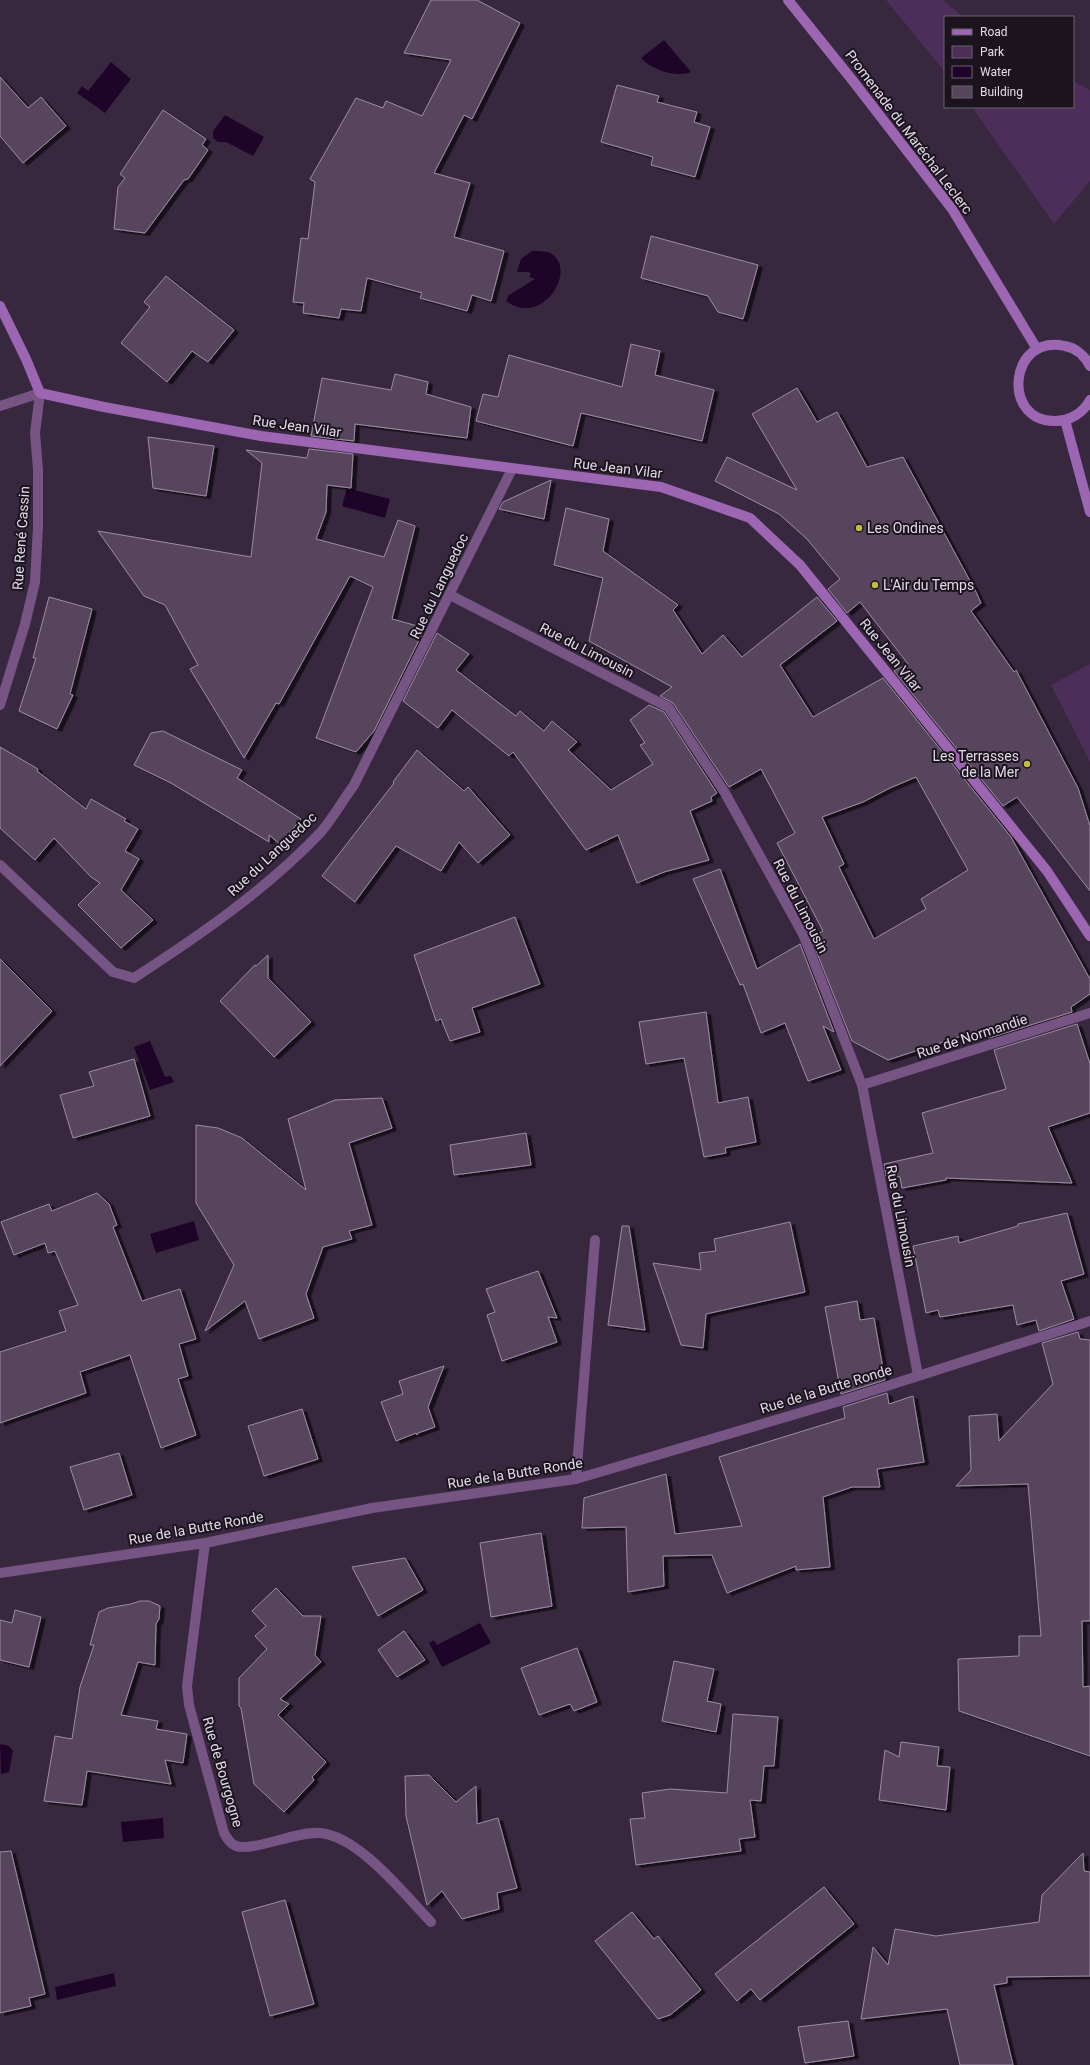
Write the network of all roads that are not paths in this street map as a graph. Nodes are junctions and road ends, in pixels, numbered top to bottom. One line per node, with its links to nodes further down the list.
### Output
1 (788, 0): 3 (street, Promenade du Maréchal Leclerc)
2 (0, 306): 5 (street)
3 (1037, 349): 4 (street); 8 (street)
4 (1089, 362)
5 (40, 393): 7 (street); 9 (street, Rue Jean Vilar); 12 (street, Rue René Cassin)
6 (1090, 400): 8 (street)
7 (0, 406)
8 (1065, 420): 10 (street)
9 (512, 469): 11 (street, Rue du Languedoc); 14 (street, Rue Jean Vilar)
10 (1090, 512)
11 (450, 596): 13 (street, Rue du Languedoc); 16 (street, Rue du Limousin)
12 (0, 706)
13 (0, 865)
14 (1090, 936)
15 (1090, 1013): 16 (street, Rue de Normandie)
16 (862, 1085): 19 (street, Rue du Limousin)
17 (595, 1240): 20 (street)
18 (1090, 1321): 19 (street, Rue de la Butte Ronde)
19 (918, 1375): 20 (street, Rue de la Butte Ronde)
20 (576, 1479): 21 (street, Rue de la Butte Ronde)
21 (205, 1544): 22 (street, Rue de la Butte Ronde); 23 (street, Rue de Bourgogne)
22 (0, 1572)
23 (431, 1922)

